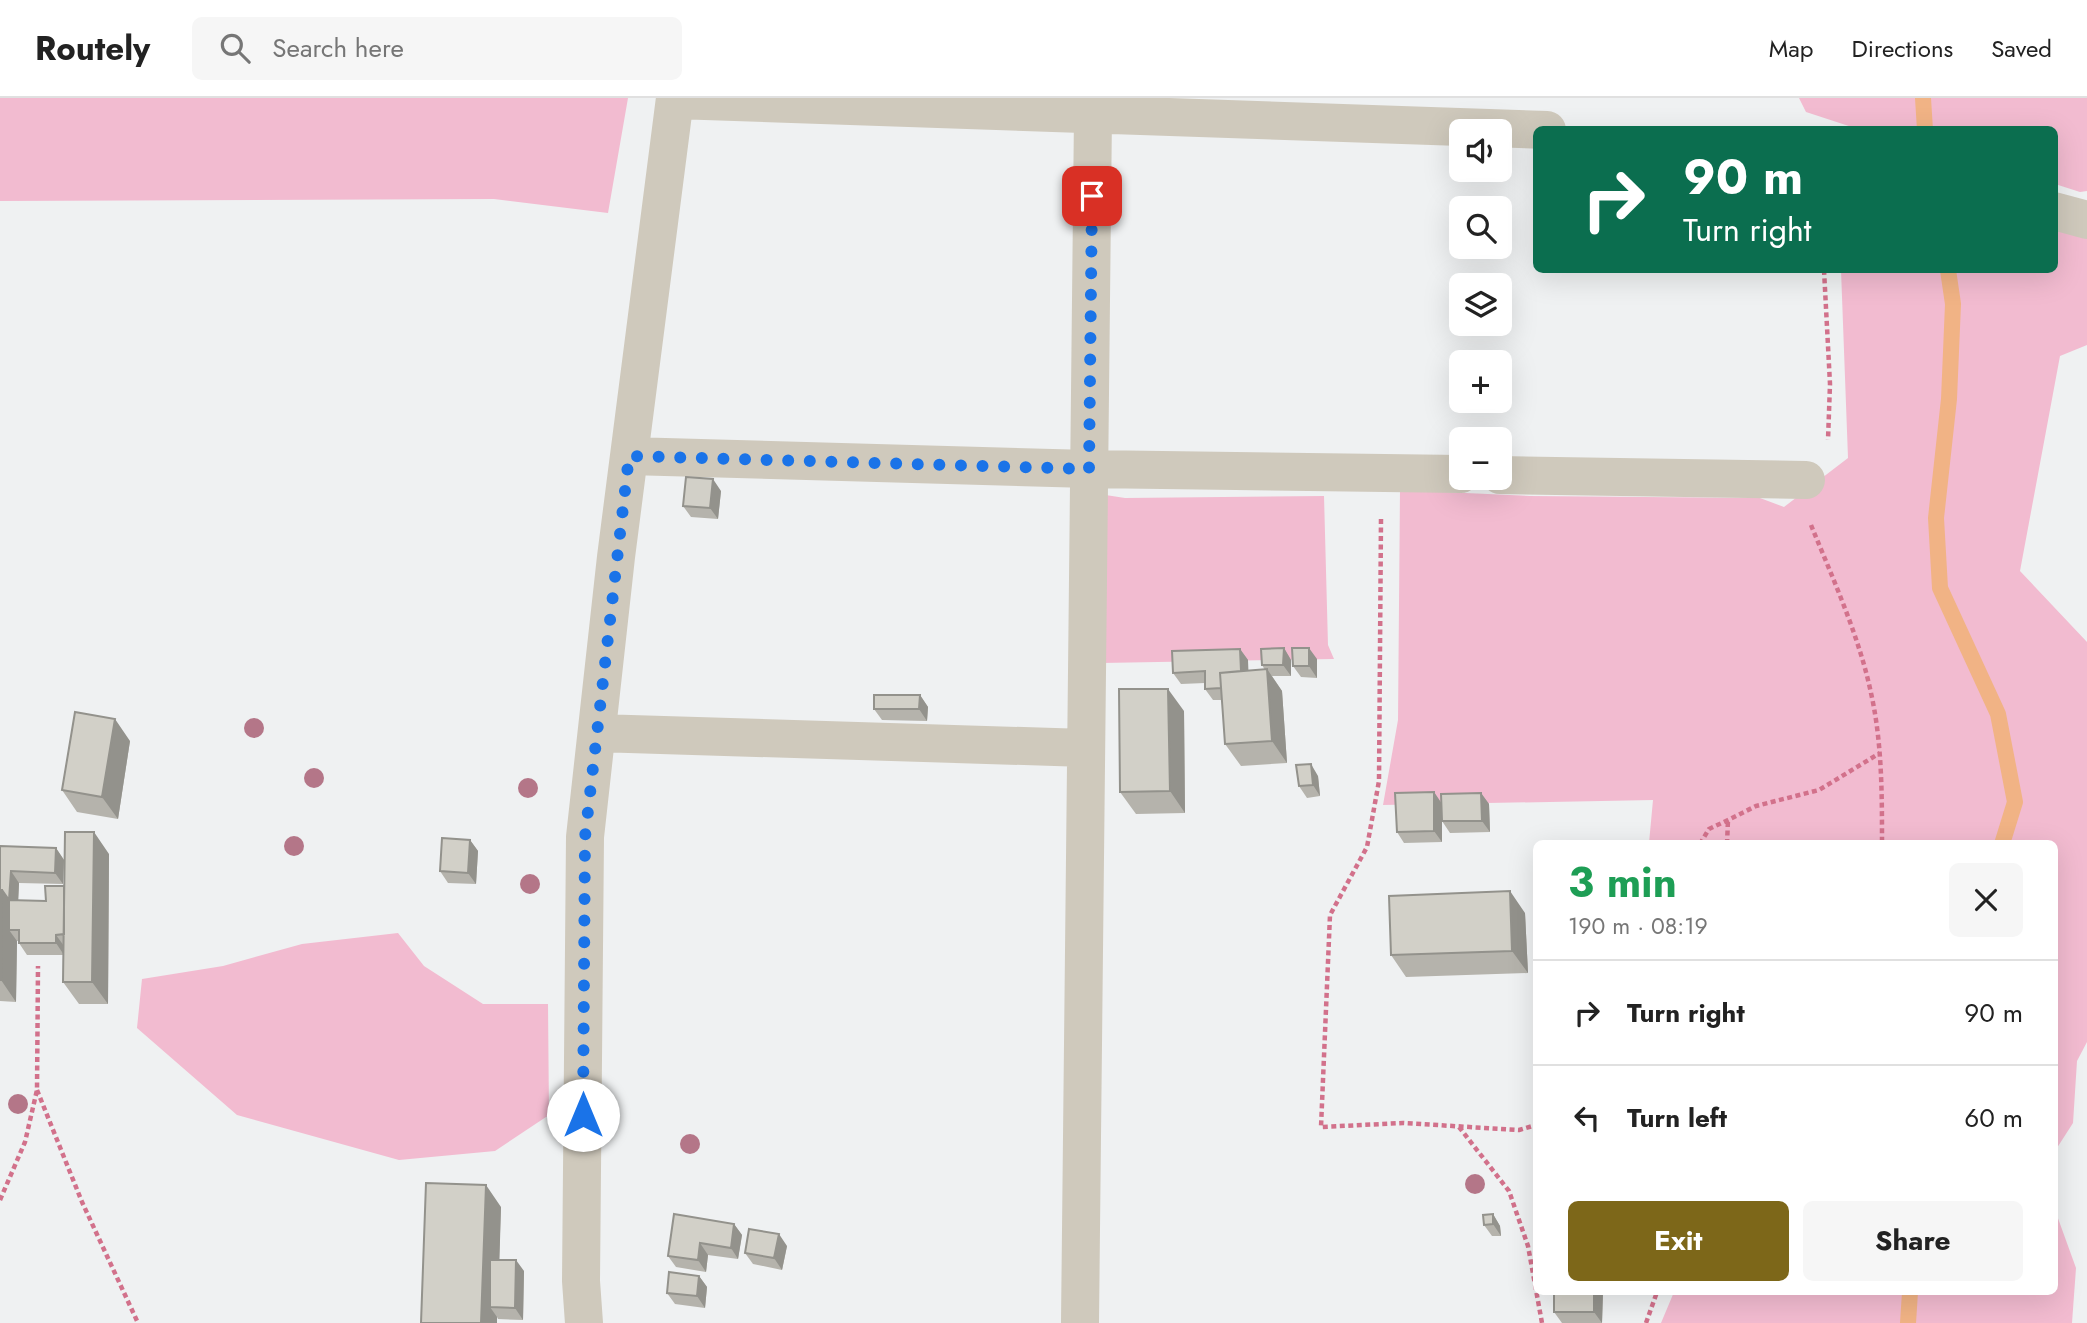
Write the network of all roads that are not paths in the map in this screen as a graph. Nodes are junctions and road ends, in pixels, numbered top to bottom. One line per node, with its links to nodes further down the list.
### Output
1 (675, 99): 2 (street); 6 (street)
2 (1093, 114): 3 (street); 7 (street)
3 (1533, 130)
4 (2058, 212): 5 (street)
5 (2087, 219)
6 (629, 456): 7 (street); 11 (street)
7 (1089, 469): 8 (street); 12 (street)
8 (1449, 474)
9 (1512, 475): 10 (street)
10 (1806, 480)
11 (597, 733): 12 (street); 13 (street)
12 (1086, 748): 14 (street)
13 (584, 1323)
14 (1080, 1323)

